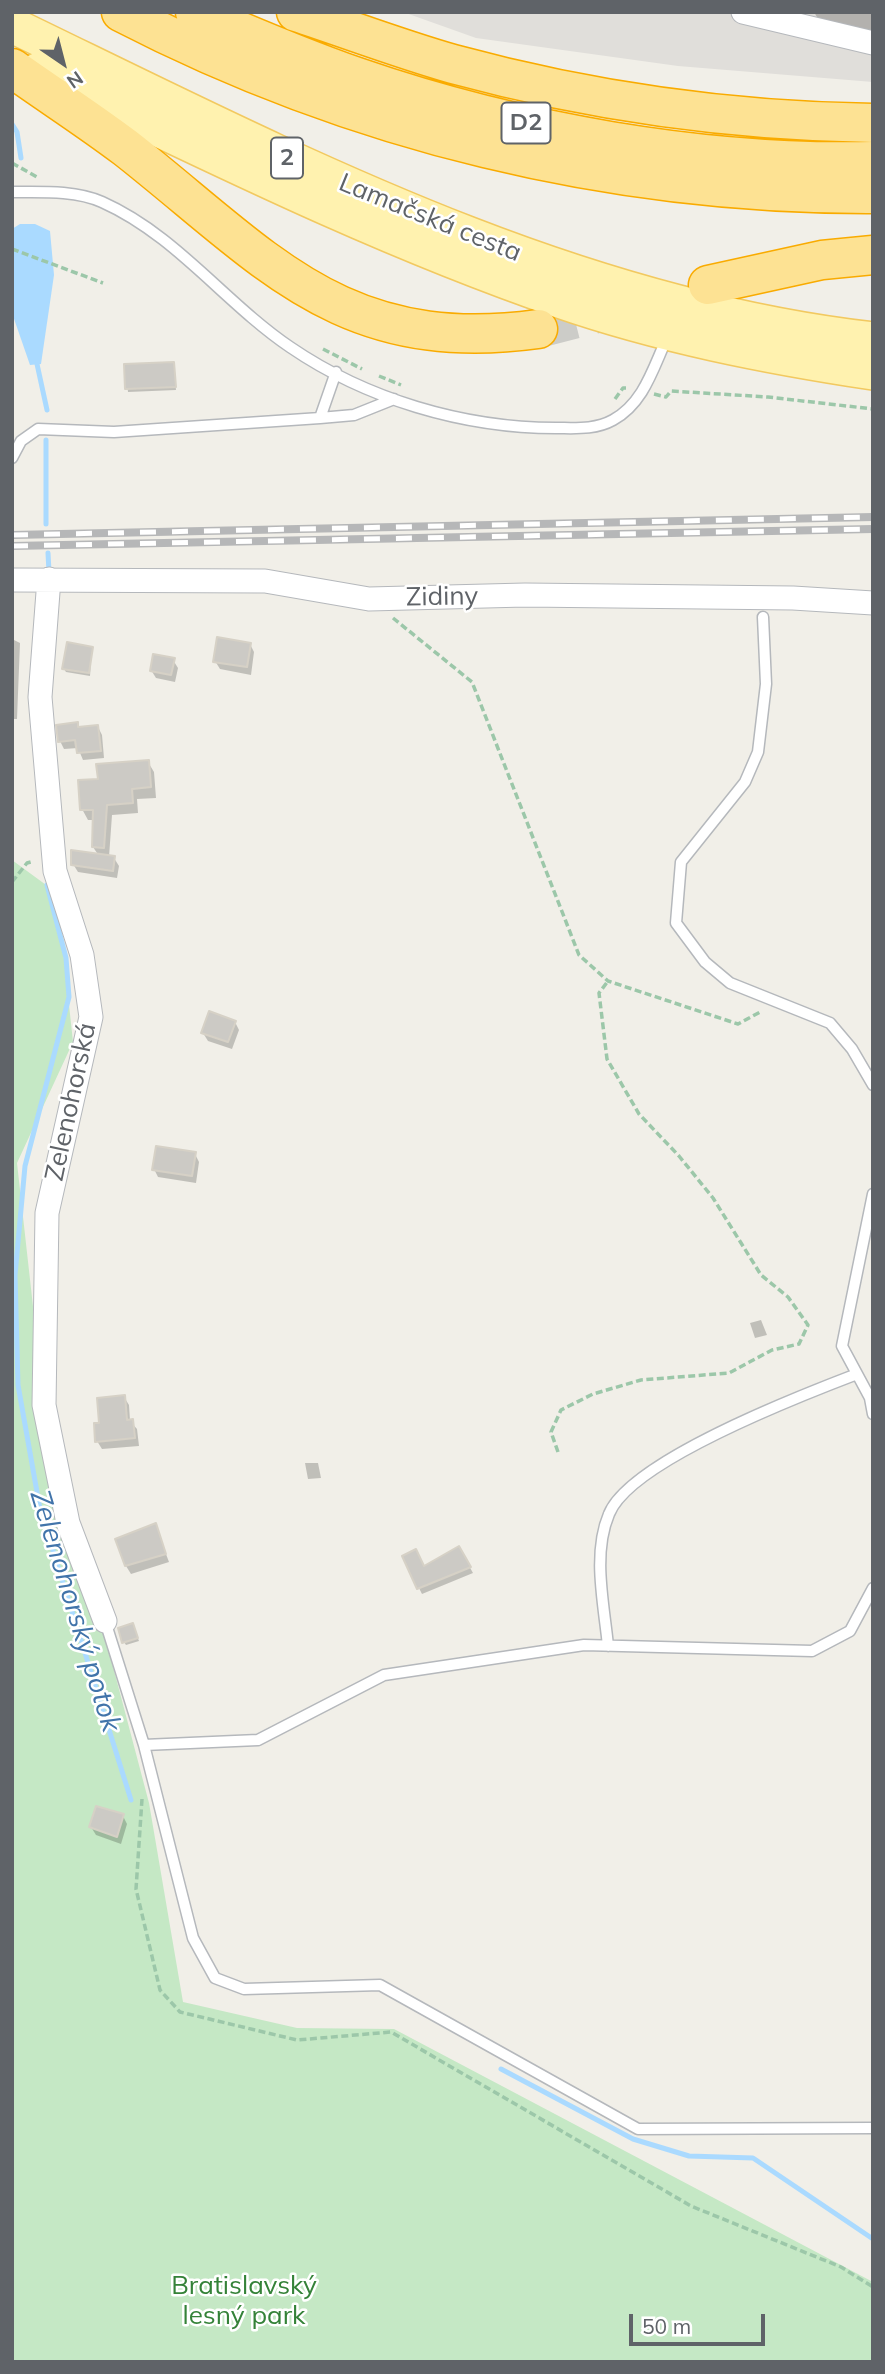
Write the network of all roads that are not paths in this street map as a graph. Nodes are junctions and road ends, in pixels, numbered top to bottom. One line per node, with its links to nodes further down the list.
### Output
1 (121, 12): 12 (highway, D2)
2 (195, 12): 10 (highway, D2)
3 (743, 12): 6 (street)
4 (301, 14): 9 (highway)
5 (12, 25): 19 (main road, Lamačská cesta / 2)
6 (873, 43)
7 (12, 59): 18 (main road, Lamačská cesta / 2)
8 (12, 68): 17 (highway)
9 (873, 123)
10 (873, 161)
11 (12, 192): 20 (lane)
12 (788, 193): 13 (highway, D2); 14 (highway)
13 (873, 194)
14 (873, 216)
15 (873, 255): 16 (highway)
16 (708, 285)
17 (538, 329)
18 (669, 332): 21 (main road, Lamačská cesta / 2); 22 (lane)
19 (873, 340)
20 (335, 372): 22 (lane); 23 (lane)
21 (873, 372)
22 (394, 399): 23 (lane)
23 (320, 418): 24 (lane)
24 (12, 458)
25 (49, 579): 26 (street, Zidiny); 27 (street, Zidiny); 35 (street, Zelenohorská)
26 (12, 580)
27 (873, 603)
28 (763, 617): 29 (lane)
29 (873, 1085)
30 (873, 1194): 31 (lane)
31 (857, 1374): 32 (lane); 36 (lane)
32 (871, 1398): 33 (lane)
33 (873, 1414)
34 (873, 1588): 36 (lane)
35 (105, 1621): 37 (lane)
36 (608, 1646): 37 (lane)
37 (144, 1745): 38 (lane)
38 (873, 2128)

